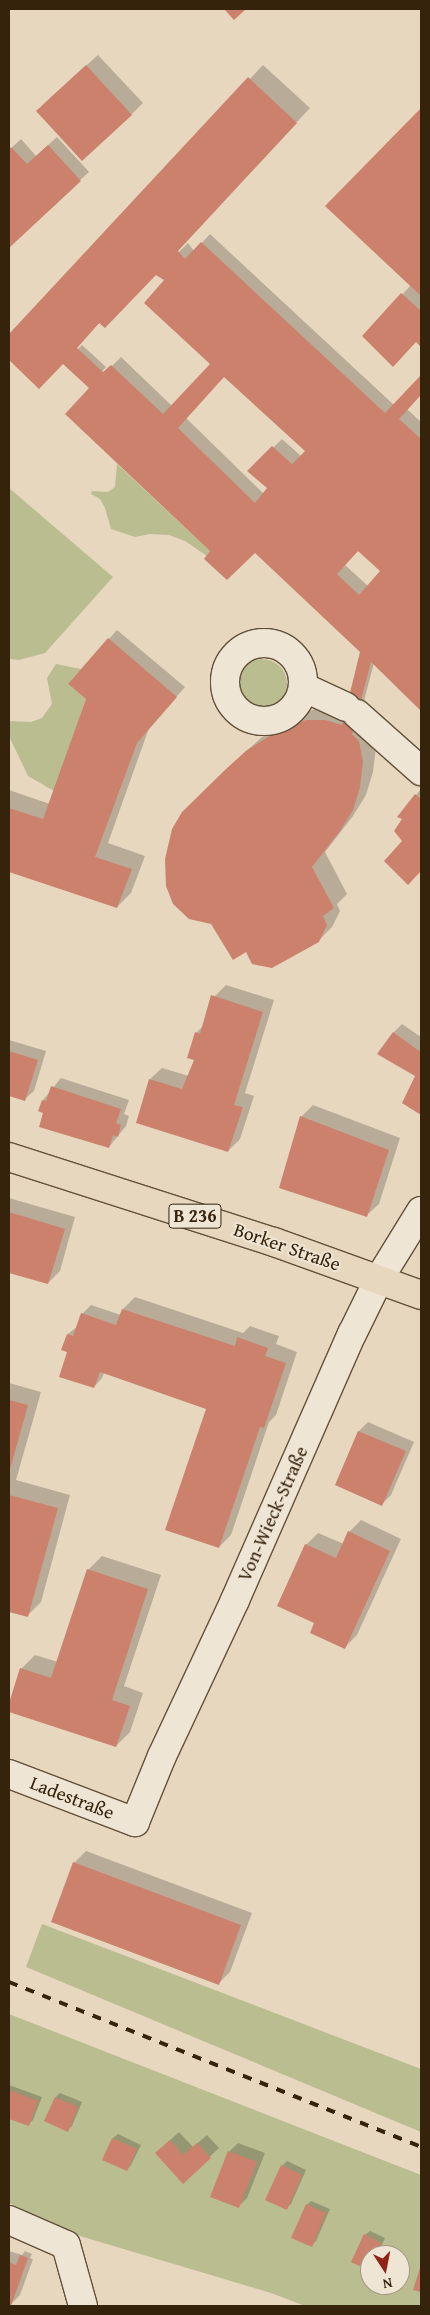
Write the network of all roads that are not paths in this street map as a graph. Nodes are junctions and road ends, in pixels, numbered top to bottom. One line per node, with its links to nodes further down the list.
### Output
1 (303, 686): 2 (street)
2 (421, 771)
3 (9, 1157): 5 (main road, Borker Straße / B 236)
4 (421, 1211): 5 (street, Von-Wieck-Straße)
5 (379, 1279): 6 (main road, Borker Straße / B 236); 8 (street, Von-Wieck-Straße)
6 (421, 1295)
7 (9, 1774): 8 (street, Ladestraße)
8 (135, 1822)
9 (9, 2220): 10 (street)
10 (83, 2306)

